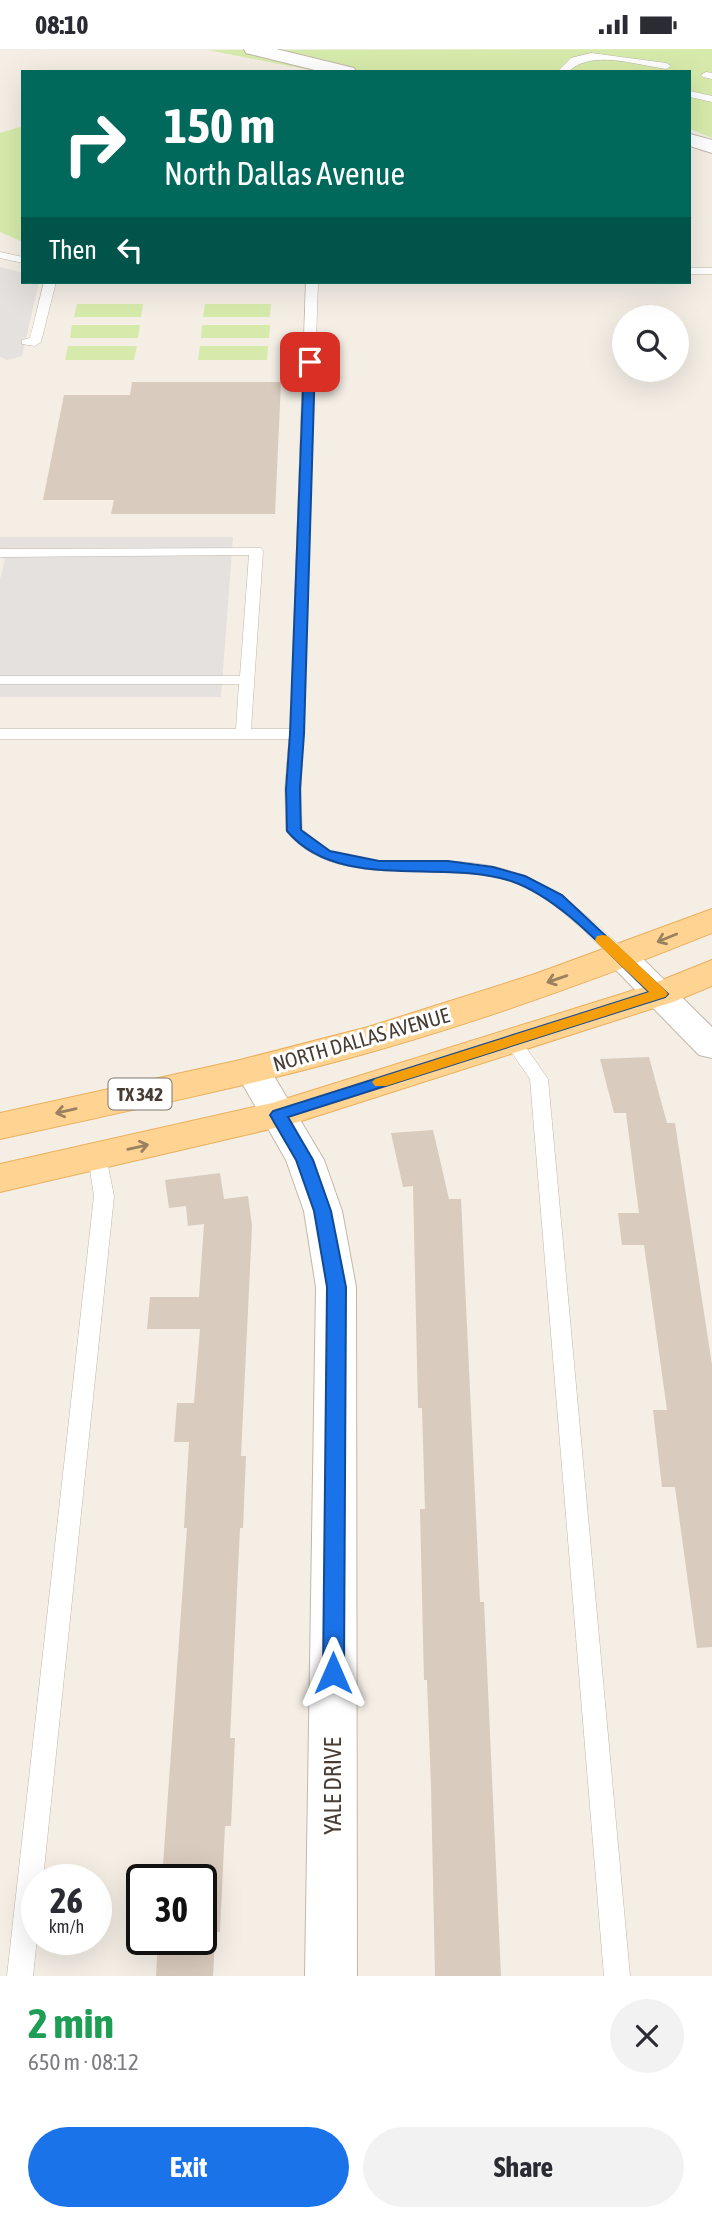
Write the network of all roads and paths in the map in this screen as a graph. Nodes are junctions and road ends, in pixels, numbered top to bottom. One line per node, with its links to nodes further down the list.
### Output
1 (253, 49): 3 (street)
2 (666, 66): 4 (lane)
3 (339, 70)
4 (565, 70)
5 (691, 94): 6 (lane)
6 (712, 99)
7 (691, 140): 8 (street)
8 (712, 147)
9 (0, 254): 10 (lane)
10 (21, 259)
11 (691, 271): 12 (lane)
12 (712, 271)
13 (312, 284): 21 (lane)
14 (45, 288): 15 (lane)
15 (26, 342)
16 (0, 553): 18 (lane)
17 (0, 680): 18 (lane)
18 (247, 680): 20 (lane)
19 (0, 734): 20 (lane)
20 (243, 734): 21 (lane)
21 (297, 734): 23 (lane)
22 (712, 920): 23 (main road, NORTH DALLAS AVENUE / TX 342, one-way to 23)
23 (622, 957): 25 (street); 28 (main road, NORTH DALLAS AVENUE / TX 342, one-way to 28)
24 (712, 972): 25 (main road, TX 342)
25 (660, 994): 26 (main road, TX 342); 27 (street)
26 (512, 1040): 29 (main road, TX 342); 35 (lane)
27 (712, 1047)
28 (252, 1069): 29 (street, YALE DRIVE); 30 (main road, NORTH DALLAS AVENUE / TX 342, one-way to 30)
29 (278, 1115): 31 (main road, TX 342, one-way to 29); 34 (street, YALE DRIVE)
30 (0, 1126)
31 (97, 1156): 32 (main road, TX 342); 33 (lane)
32 (0, 1178)
33 (20, 1976)
34 (331, 1976)
35 (617, 1976)

